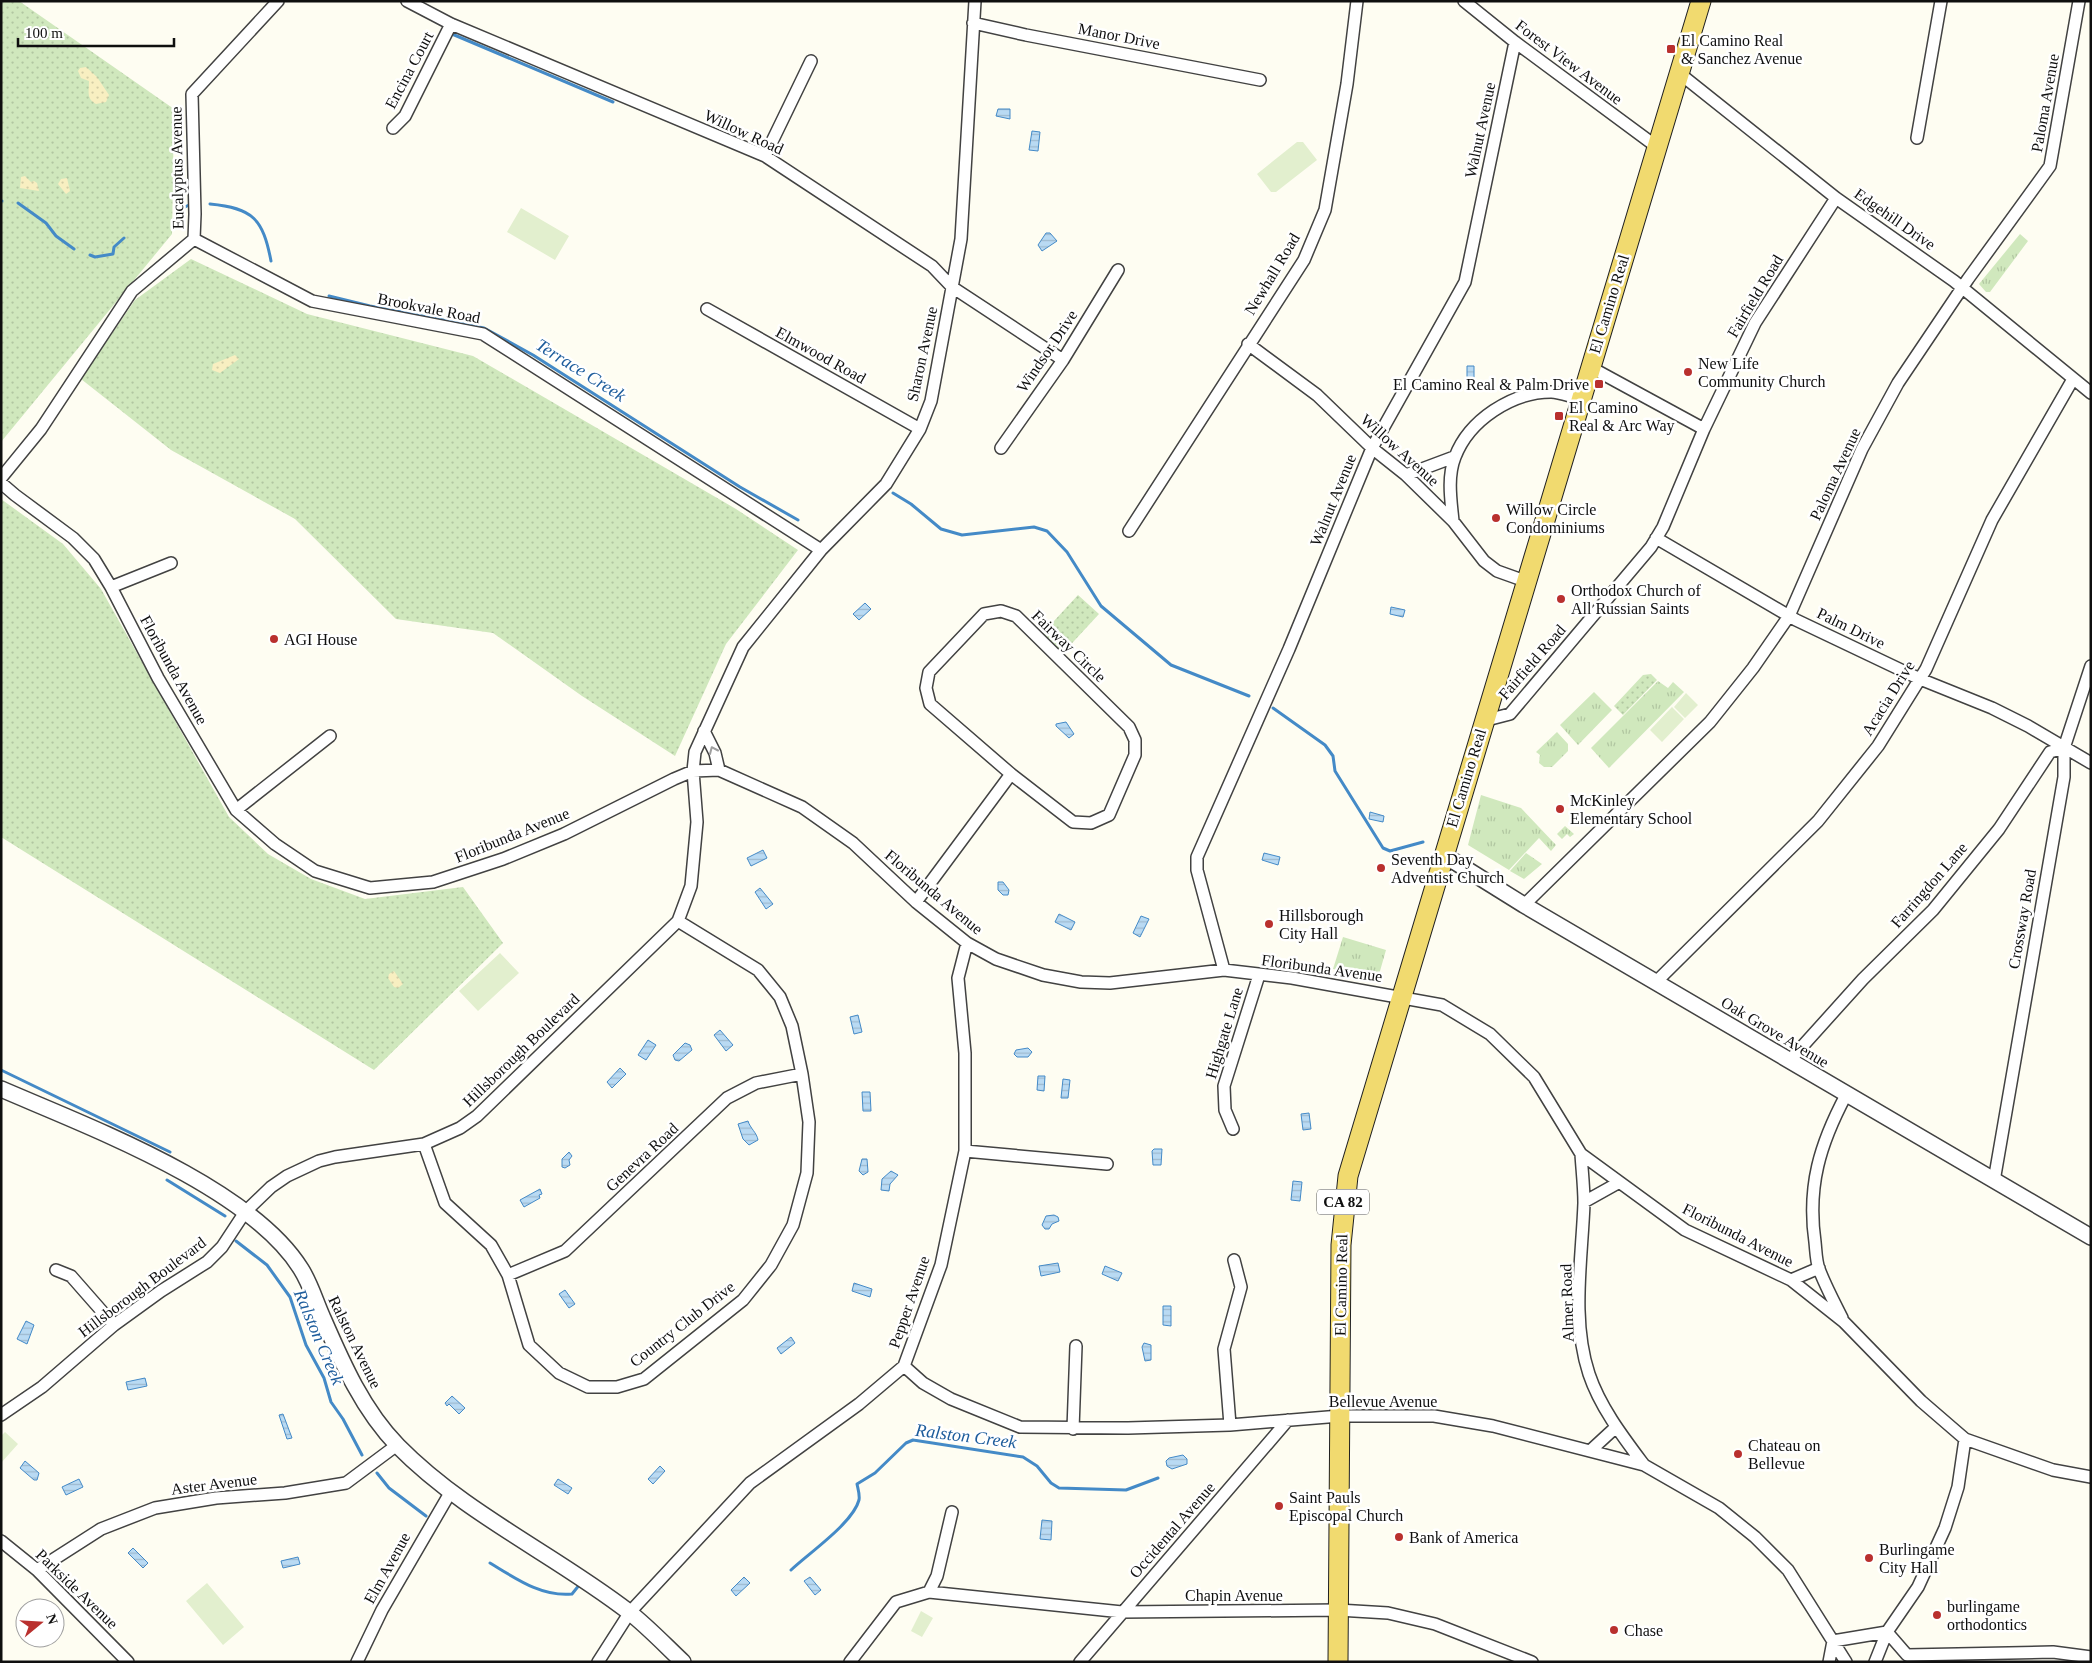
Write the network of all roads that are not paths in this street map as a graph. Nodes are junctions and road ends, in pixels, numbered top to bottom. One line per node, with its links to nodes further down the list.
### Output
1 (278, 1): 20 (street, Eucalyptus Avenue)
2 (408, 1): 10 (street, Willow Road)
3 (975, 1): 9 (street, Sharon Avenue)
4 (1357, 1): 25 (street, Newhall Road)
5 (1464, 1): 11 (street, Forest View Avenue)
6 (1701, 1): 13 (main road, El Camino Real / CA 82)
7 (1941, 1): 16 (street)
8 (2079, 1): 23 (street, Paloma Avenue)
9 (973, 23): 14 (street, Manor Drive); 22 (street, Sharon Avenue)
10 (451, 24): 15 (street, Encina Court); 18 (street, Willow Road)
11 (1515, 42): 17 (street, Forest View Avenue); 34 (street, Walnut Avenue)
12 (811, 60): 18 (street)
13 (1679, 73): 17 (main road, El Camino Real / CA 82); 19 (street, Edgehill Drive)
14 (1260, 80)
15 (393, 128)
16 (1917, 138)
17 (1657, 147): 27 (main road, El Camino Real / CA 82)
18 (765, 156): 22 (street, Willow Road)
19 (1836, 198): 23 (street, Edgehill Drive); 32 (street, Fairfield Road)
20 (194, 239): 37 (street, Eucalyptus Avenue); 42 (street, Brookvale Road)
21 (1118, 270): 26 (street, Windsor Drive)
22 (952, 287): 26 (street, Willow Road); 31 (street, Sharon Avenue)
23 (1962, 288): 28 (street, Edgehill Drive); 46 (street, Paloma Avenue)
24 (707, 309): 31 (street, Elmwood Road)
25 (1248, 344): 34 (street, Willow Avenue); 40 (street, Newhall Road)
26 (1063, 360): 33 (street, Windsor Drive)
27 (1590, 367): 30 (main road, El Camino Real / CA 82); 32 (street)
28 (2073, 379): 29 (street, Edgehill Drive); 48 (street, Acacia Drive)
29 (2091, 392)
30 (1580, 399): 35 (street); 44 (main road, El Camino Real / CA 82)
31 (920, 429): 42 (street, Sharon Avenue)
32 (1704, 429): 41 (street, Fairfield Road)
33 (1001, 448)
34 (1372, 448): 36 (street, Willow Avenue); 63 (street, Walnut Avenue)
35 (1454, 457): 36 (street); 39 (street)
36 (1406, 475): 39 (street, Willow Avenue)
37 (1, 478)
38 (1, 483): 45 (street, Floribunda Avenue)
39 (1453, 521): 44 (street, Willow Avenue)
40 (1129, 531)
41 (1656, 538): 46 (street, Palm Drive); 49 (street, Fairfield Road)
42 (821, 550): 50 (street, Sharon Avenue)
43 (171, 563): 45 (street)
44 (1525, 582): 49 (main road, El Camino Real / CA 82)
45 (111, 587): 57 (street, Floribunda Avenue)
46 (1789, 616): 48 (street, Palm Drive); 60 (street, Paloma Avenue)
47 (2091, 666): 52 (street, Crossway Road)
48 (1920, 679): 52 (street, Palm Drive); 65 (street, Acacia Drive)
49 (1483, 721): 58 (main road, El Camino Real / CA 82)
50 (704, 731): 54 (street, one-way to 50); 55 (street, Sharon Avenue)
51 (330, 736): 57 (street)
52 (2064, 748): 53 (street, Palm Drive); 67 (street, Farringdon Lane); 76 (street, Crossway Road)
53 (2091, 764)
54 (719, 770): 55 (street, Floribunda Avenue); 59 (street, Floribunda Avenue)
55 (693, 772): 57 (street, Floribunda Avenue); 61 (street, Hillsborough Boulevard)
56 (1011, 774): 56 (street, Fairway Circle); 59 (street)
57 (236, 810)
58 (1442, 857): 60 (street, Oak Grove Avenue); 66 (main road, El Camino Real / CA 82)
59 (916, 902): 62 (street, Floribunda Avenue)
60 (1524, 905): 65 (street, Oak Grove Avenue)
61 (678, 921): 68 (street, Country Club Drive); 72 (street, Hillsborough Boulevard)
62 (966, 943): 63 (street, Floribunda Avenue); 73 (street, Pepper Avenue)
63 (1224, 970): 64 (street, Floribunda Avenue)
64 (1259, 975): 66 (street, Floribunda Avenue); 71 (street, Highgate Lane)
65 (1656, 982): 67 (street, Oak Grove Avenue)
66 (1400, 996): 74 (street, Floribunda Avenue); 91 (main road, El Camino Real / CA 82)
67 (1790, 1060): 70 (street, Oak Grove Avenue)
68 (802, 1074): 84 (street, Genevra Road); 84 (street, Country Club Drive)
69 (1, 1089): 79 (street, Ralston Avenue)
70 (1846, 1095): 76 (street, Oak Grove Avenue); 82 (street)
71 (1233, 1129)
72 (424, 1144): 79 (street, Hillsborough Boulevard); 84 (street, Country Club Drive)
73 (965, 1151): 75 (street); 89 (street, Pepper Avenue)
74 (1581, 1154): 77 (street, Floribunda Avenue); 78 (street, Almer Road)
75 (1107, 1164)
76 (1994, 1181): 80 (street, Oak Grove Avenue)
77 (1618, 1183): 78 (street); 85 (street, Floribunda Avenue)
78 (1584, 1202): 94 (street, Almer Road)
79 (245, 1212): 87 (street, Hillsborough Boulevard); 97 (street, Ralston Avenue)
80 (2089, 1232)
81 (1234, 1260): 93 (street)
82 (1818, 1268): 85 (street); 86 (street)
83 (56, 1270): 87 (street)
84 (508, 1275)
85 (1792, 1280): 86 (street, Floribunda Avenue)
86 (1844, 1322): 96 (street, Floribunda Avenue)
87 (114, 1325): 90 (street, Hillsborough Boulevard)
88 (1076, 1346): 95 (street)
89 (904, 1366): 95 (street, Bellevue Avenue); 107 (street, Pepper Avenue)
90 (1, 1416)
91 (1340, 1416): 92 (street, Bellevue Avenue); 98 (street, Bellevue Avenue); 106 (main road, El Camino Real / CA 82)
92 (1288, 1420): 93 (street, Bellevue Avenue); 108 (street, Occidental Avenue)
93 (1230, 1425): 95 (street, Bellevue Avenue)
94 (1616, 1427): 98 (street); 99 (street, Almer Road)
95 (1073, 1429)
96 (1965, 1439): 100 (street, Floribunda Avenue); 109 (street)
97 (397, 1445): 101 (street, Ralston Avenue); 104 (street, Aster Avenue)
98 (1590, 1451): 99 (street, Bellevue Avenue)
99 (1644, 1465): 110 (street, Bellevue Avenue)
100 (2091, 1477)
101 (450, 1493): 107 (street, Ralston Avenue); 113 (street, Elm Avenue)
102 (952, 1512): 105 (street)
103 (1, 1541): 104 (street, Parkside Avenue)
104 (37, 1570): 112 (street, Parkside Avenue)
105 (929, 1592): 108 (street, Chapin Avenue); 116 (street)
106 (1338, 1610): 108 (street, Chapin Avenue); 118 (main road, El Camino Real / CA 82); 119 (street, Chapin Avenue)
107 (630, 1612): 114 (street, Pepper Avenue); 115 (street, Ralston Avenue)
108 (1122, 1612): 117 (street, Occidental Avenue)
109 (1887, 1632): 110 (street); 111 (street); 122 (street)
110 (1833, 1641): 120 (street); 121 (street, Bellevue Avenue)
111 (2091, 1657)
112 (128, 1662)
113 (357, 1662)
114 (598, 1662)
115 (683, 1662)
116 (850, 1662)
117 (1080, 1662)
118 (1338, 1662)
119 (1532, 1662)
120 (1830, 1662)
121 (1846, 1662)
122 (1875, 1662)

